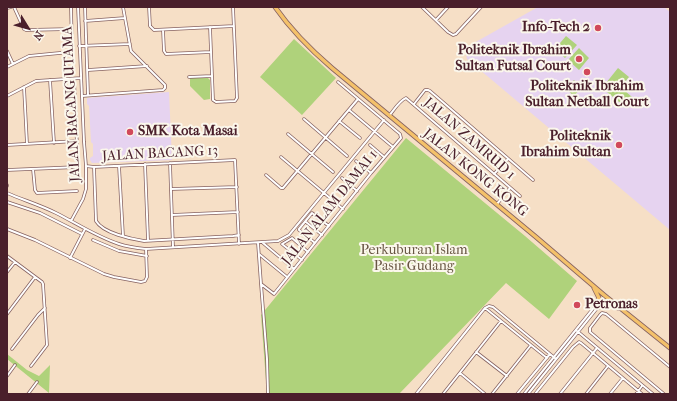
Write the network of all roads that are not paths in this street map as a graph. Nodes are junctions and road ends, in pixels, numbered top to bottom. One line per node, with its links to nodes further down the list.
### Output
1 (11, 7): 13 (street)
2 (14, 7): 19 (street)
3 (71, 7): 19 (street)
4 (78, 7): 22 (street, JALAN BACANG UTAMA)
5 (84, 7): 16 (street)
6 (123, 7): 14 (street)
7 (149, 7): 20 (street)
8 (233, 7): 17 (street)
9 (275, 7): 43 (main road, JALAN KONG KONG)
10 (422, 7): 15 (street)
11 (448, 7): 15 (street)
12 (481, 7): 15 (street)
13 (7, 8)
14 (125, 18): 16 (street); 21 (street)
15 (436, 20)
16 (85, 21): 23 (street)
17 (234, 26): 18 (street); 30 (street)
18 (210, 27): 20 (street); 25 (street)
19 (71, 29): 26 (street)
20 (163, 30): 25 (street)
21 (130, 44): 23 (street); 27 (street)
22 (79, 46): 23 (street); 33 (street, JALAN BACANG UTAMA)
23 (87, 46): 29 (street)
24 (7, 51): 26 (street)
25 (211, 52): 30 (street)
26 (13, 64): 28 (street)
27 (147, 66): 29 (street); 37 (street)
28 (7, 67)
29 (88, 70): 37 (street)
30 (212, 76): 31 (street)
31 (189, 77)
32 (74, 78): 33 (street); 34 (street); 51 (street)
33 (81, 78): 39 (street, JALAN BACANG UTAMA)
34 (50, 80): 36 (street); 52 (street)
35 (338, 82): 40 (street)
36 (24, 87): 38 (street); 53 (street)
37 (88, 95): 39 (street)
38 (7, 96)
39 (82, 96): 65 (street, JALAN BACANG UTAMA)
40 (358, 100): 42 (street); 45 (street)
41 (413, 104): 43 (street, JALAN ZAMRUD 1); 61 (street); 73 (street, JALAN ZAMRUD 1)
42 (349, 110): 46 (street); 47 (street)
43 (389, 116): 86 (main road, JALAN KONG KONG)
44 (304, 119): 49 (street)
45 (384, 120): 47 (street); 56 (street, JALAN ALAM DAMAI 1)
46 (339, 121): 49 (street); 50 (street)
47 (375, 132): 56 (street); 83 (street)
48 (288, 134): 57 (street)
49 (325, 137): 57 (street); 58 (street)
50 (360, 138)
51 (77, 141): 52 (street); 68 (street)
52 (54, 143): 53 (street)
53 (26, 144): 54 (street)
54 (7, 145)
55 (370, 145): 60 (street)
56 (393, 147): 60 (street, JALAN ALAM DAMAI 1)
57 (311, 154): 70 (street); 71 (street)
58 (347, 156)
59 (281, 157): 70 (street)
60 (384, 157): 72 (street, JALAN ALAM DAMAI 1)
61 (508, 159): 73 (street); 76 (street)
62 (356, 161): 72 (street)
63 (170, 163): 64 (street, JALAN BACANG 13); 77 (street, JALAN BACANG 13); 79 (street)
64 (145, 164): 66 (street, JALAN BACANG 13); 101 (street)
65 (86, 166): 67 (street, JALAN BACANG 13); 90 (street, JALAN BACANG UTAMA)
66 (119, 166): 67 (street, JALAN BACANG 13); 98 (street)
67 (94, 167): 98 (street)
68 (33, 169): 69 (street); 80 (street)
69 (7, 170)
70 (297, 171): 74 (street); 83 (street)
71 (333, 172)
72 (371, 173): 81 (street, JALAN ALAM DAMAI 1)
73 (494, 174): 78 (street, JALAN ZAMRUD 1)
74 (266, 175)
75 (342, 178): 81 (street)
76 (533, 180)
77 (237, 187): 79 (street); 88 (street)
78 (510, 188): 84 (street, JALAN ZAMRUD 1); 86 (street)
79 (171, 189): 89 (street)
80 (77, 191)
81 (357, 191): 87 (street, JALAN ALAM DAMAI 1)
82 (7, 193): 90 (street)
83 (324, 193): 87 (street); 103 (street)
84 (520, 196)
85 (7, 202): 95 (street)
86 (496, 204): 120 (main road, JALAN KONG KONG)
87 (342, 209): 92 (street, JALAN ALAM DAMAI 1)
88 (238, 212): 89 (street); 96 (street)
89 (172, 215): 99 (street)
90 (71, 221): 94 (street)
91 (306, 222): 92 (street); 97 (street); 104 (street)
92 (329, 226): 97 (street, JALAN ALAM DAMAI 1)
93 (7, 229): 112 (street)
94 (85, 229): 95 (street); 107 (street)
95 (82, 234): 112 (street)
96 (239, 235): 99 (street); 105 (street)
97 (322, 235): 104 (street, JALAN ALAM DAMAI 1)
98 (123, 236): 101 (street)
99 (173, 239): 101 (street); 106 (street)
100 (93, 240): 111 (street)
101 (148, 240)
102 (258, 243): 103 (street); 105 (street); 109 (street)
103 (262, 243): 115 (street)
104 (315, 243): 108 (street, JALAN ALAM DAMAI 1)
105 (239, 244): 106 (street)
106 (174, 247): 107 (street)
107 (146, 249): 111 (street)
108 (308, 252): 113 (street, JALAN ALAM DAMAI 1); 113 (street)
109 (259, 254): 118 (street); 119 (street)
110 (7, 256): 114 (street)
111 (147, 256): 112 (street)
112 (70, 258)
113 (302, 260): 115 (street, JALAN ALAM DAMAI 1)
114 (15, 262): 116 (street); 117 (street)
115 (294, 269): 118 (street, JALAN ALAM DAMAI 1)
116 (7, 272)
117 (35, 277): 123 (street); 126 (street)
118 (287, 277): 119 (street, JALAN ALAM DAMAI 1)
119 (261, 284): 154 (street)
120 (594, 286): 121 (main road, JALAN KONG KONG); 122 (main road)
121 (605, 296): 122 (street); 125 (main road, JALAN KONG KONG)
122 (597, 306): 125 (main road); 127 (street); 130 (street)
123 (44, 308): 135 (street); 142 (street)
124 (485, 308): 128 (street); 138 (street); 151 (street)
125 (624, 311): 134 (main road, JALAN KONG KONG)
126 (7, 314)
127 (590, 317): 129 (street); 131 (street)
128 (501, 321): 132 (street); 136 (street)
129 (595, 321): 144 (street); 170 (street)
130 (575, 330): 131 (street); 140 (street)
131 (578, 332): 133 (street); 140 (street)
132 (532, 345): 139 (street); 147 (street)
133 (597, 348): 137 (street); 150 (street)
134 (670, 348)
135 (12, 349)
136 (476, 352): 145 (street); 147 (street)
137 (593, 353): 143 (street); 163 (street); 164 (street)
138 (550, 354): 139 (street); 140 (street)
139 (546, 358): 160 (street)
140 (555, 358): 161 (street); 162 (street)
141 (15, 365): 146 (street)
142 (31, 366)
143 (608, 366): 148 (street); 165 (street)
144 (670, 367)
145 (459, 373): 157 (street); 158 (street)
146 (7, 376)
147 (507, 376): 159 (street)
148 (623, 378): 152 (street); 166 (street)
149 (37, 382): 153 (street)
150 (642, 385): 152 (street); 169 (street)
151 (418, 391): 155 (street); 156 (street)
152 (638, 391): 167 (street); 168 (street)
153 (28, 394)
154 (268, 394)
155 (416, 394)
156 (422, 394)
157 (443, 394)
158 (485, 394)
159 (492, 394)
160 (517, 394)
161 (524, 394)
162 (528, 394)
163 (535, 394)
164 (560, 394)
165 (586, 394)
166 (610, 394)
167 (636, 394)
168 (642, 394)
169 (653, 394)
170 (664, 394)

